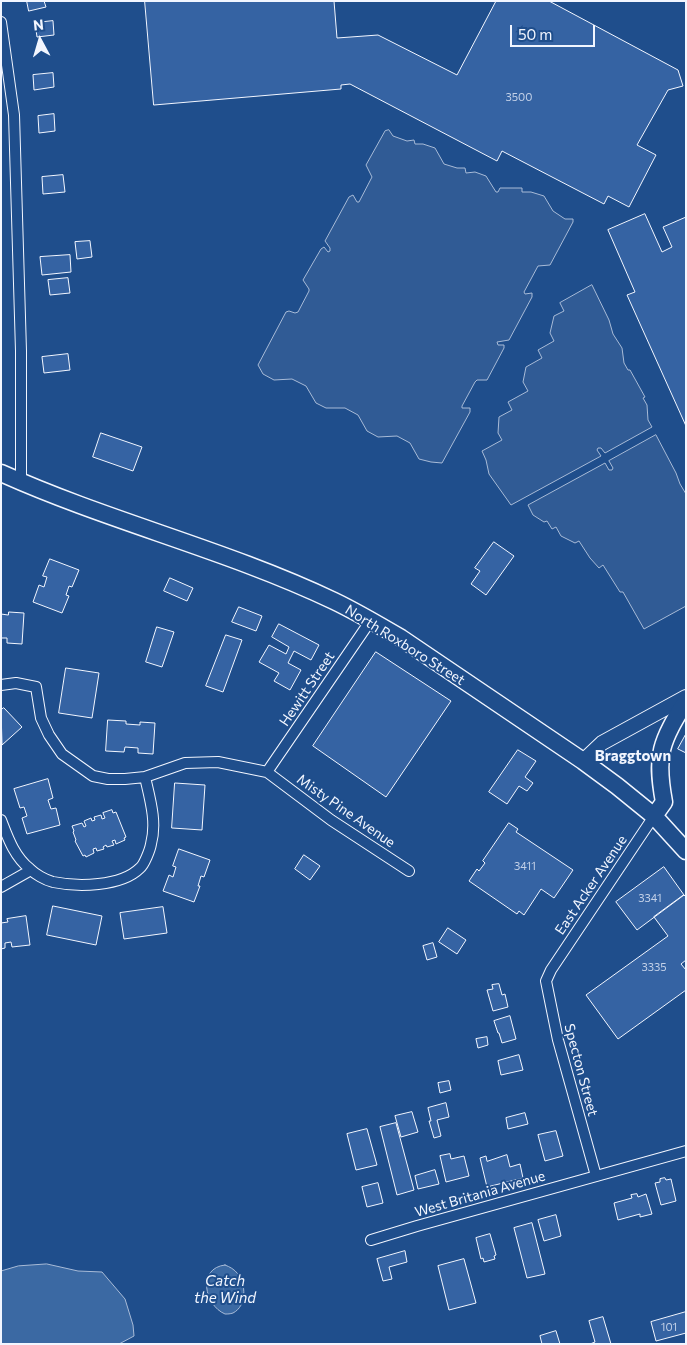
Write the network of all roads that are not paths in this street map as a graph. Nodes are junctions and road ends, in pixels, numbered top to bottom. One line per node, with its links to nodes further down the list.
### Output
1 (1, 22): 3 (street)
2 (1, 473): 3 (main road, North Roxboro Street)
3 (21, 482): 4 (main road, North Roxboro Street)
4 (371, 620): 8 (main road, North Roxboro Street); 9 (street, Hewitt Street)
5 (1, 685): 10 (street)
6 (686, 697): 8 (street)
7 (686, 701): 11 (main road)
8 (583, 761): 11 (main road, North Roxboro Street)
9 (267, 772): 10 (street); 15 (street, Misty Pine Avenue)
10 (145, 777): 14 (street)
11 (654, 816): 13 (main road, North Roxboro Street); 17 (street, East Acker Avenue)
12 (1, 820): 14 (street)
13 (686, 851)
14 (31, 870): 16 (street)
15 (409, 871)
16 (1, 887)
17 (551, 970): 19 (street, Specton Street)
18 (686, 1151): 19 (street, West Britania Avenue)
19 (596, 1176): 20 (street, West Britania Avenue)
20 (371, 1240)

